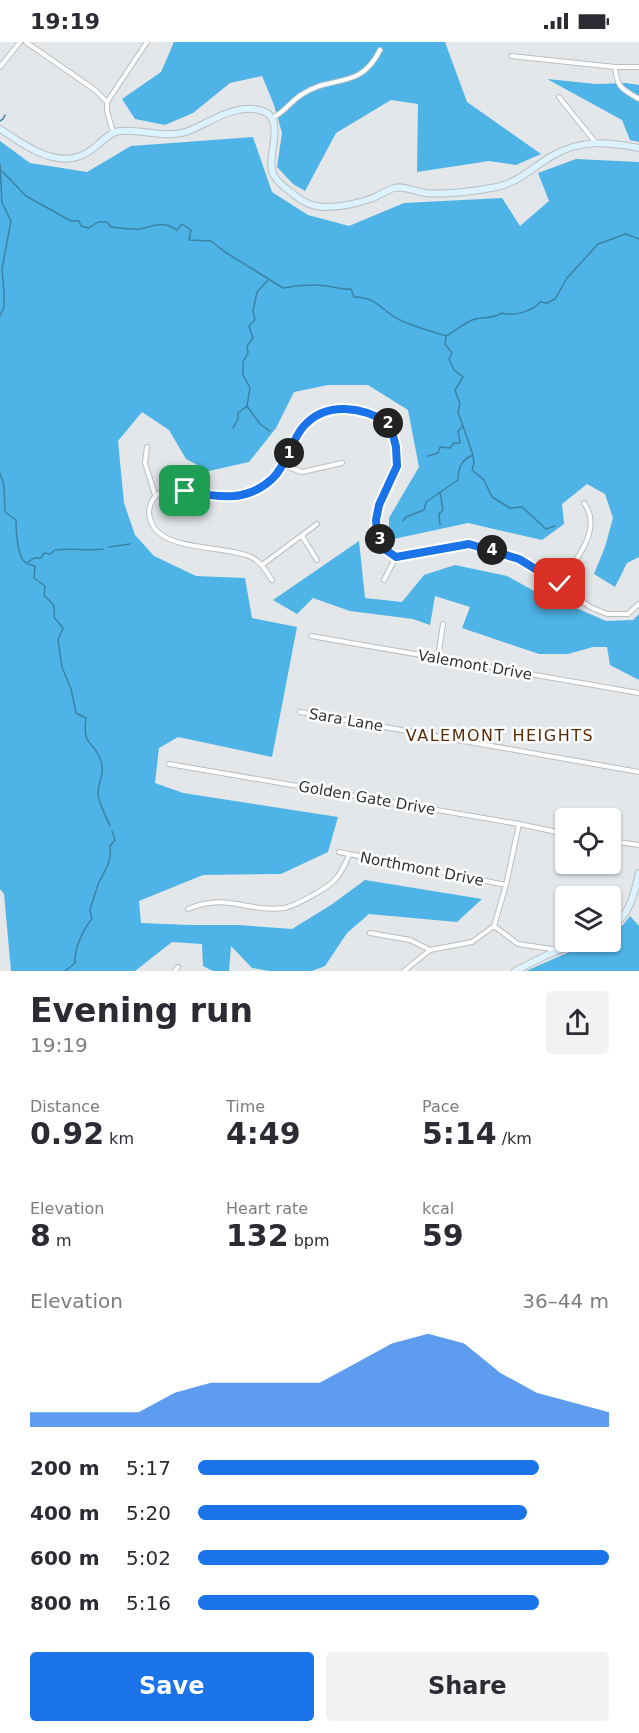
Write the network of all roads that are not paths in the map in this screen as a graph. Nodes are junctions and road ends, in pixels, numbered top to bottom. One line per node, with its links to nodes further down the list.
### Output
1 (20, 42): 6 (street)
2 (26, 42): 11 (street)
3 (147, 42): 11 (street)
4 (380, 50): 12 (street)
5 (512, 56): 7 (street)
6 (0, 67)
7 (615, 67): 8 (street); 10 (street)
8 (639, 67)
9 (559, 97): 15 (street)
10 (639, 99)
11 (107, 102): 14 (street)
12 (272, 118): 14 (street); 15 (street)
13 (0, 129): 14 (street)
14 (113, 132)
15 (595, 142): 16 (street)
16 (639, 148)
17 (147, 447): 20 (street)
18 (342, 463): 19 (street)
19 (282, 465): 20 (street); 24 (street)
20 (155, 495): 26 (street)
21 (584, 503): 29 (street)
22 (317, 524): 23 (street)
23 (302, 536): 25 (street); 26 (street)
24 (396, 557): 27 (street); 29 (street)
25 (317, 560)
26 (262, 565): 28 (street)
27 (384, 579)
28 (272, 580)
29 (560, 584): 30 (street)
30 (639, 604)
31 (442, 624): 33 (street)
32 (311, 636): 33 (street, Valemont Drive)
33 (438, 658): 34 (street, Valemont Drive)
34 (639, 693)
35 (300, 712): 37 (street, Sara Lane)
36 (169, 764): 38 (street, Golden Gate Drive)
37 (639, 772)
38 (519, 824): 39 (street, Golden Gate Drive); 45 (street)
39 (555, 832)
40 (621, 842): 41 (street)
41 (639, 844)
42 (339, 852): 43 (street, Northmont Drive)
43 (349, 855): 45 (street, Northmont Drive); 46 (street)
44 (639, 873): 47 (street)
45 (506, 885): 48 (street)
46 (188, 909)
47 (621, 920)
48 (494, 926): 50 (street); 52 (street)
49 (370, 933): 52 (street)
50 (542, 947): 51 (street); 54 (street)
51 (555, 949)
52 (430, 950): 55 (street)
53 (555, 952): 54 (street)
54 (547, 955): 56 (street)
55 (404, 971)
56 (515, 971)

